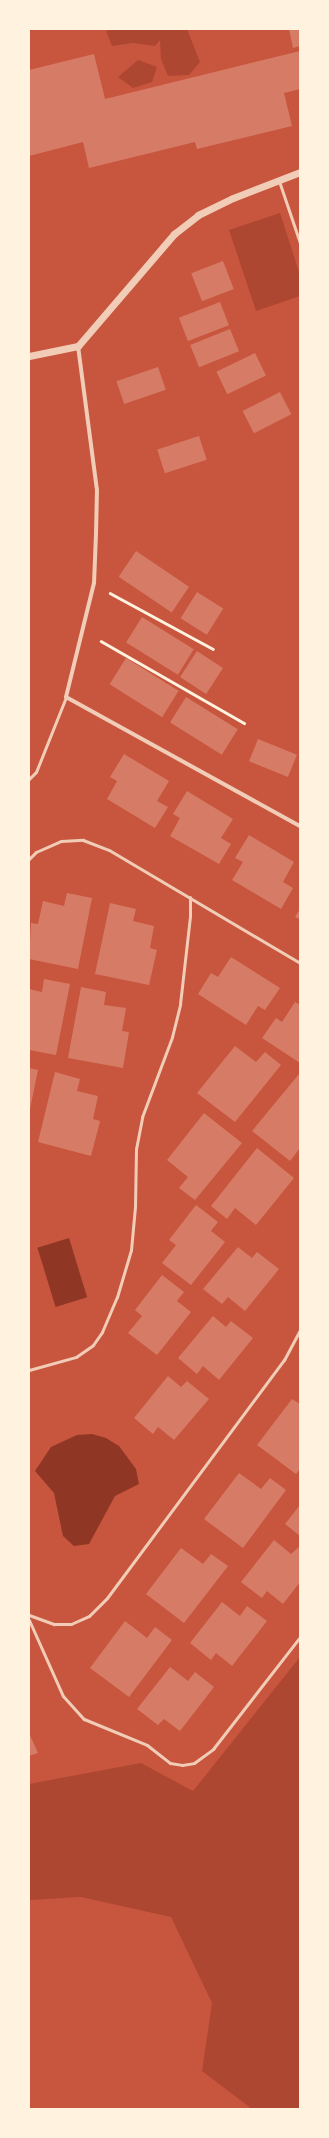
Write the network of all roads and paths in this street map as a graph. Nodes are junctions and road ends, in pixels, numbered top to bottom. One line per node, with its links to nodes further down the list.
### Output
1 (300, 172): 2 (street)
2 (278, 181): 3 (lane); 4 (street)
3 (300, 243)
4 (78, 346): 5 (street); 9 (street)
5 (29, 356)
6 (110, 593): 8 (path)
7 (101, 641): 10 (path)
8 (213, 649)
9 (66, 697): 11 (lane); 14 (street)
10 (244, 723)
11 (36, 772): 12 (lane); 13 (lane)
12 (29, 774)
13 (29, 779)
14 (300, 826)
15 (29, 859): 16 (lane)
16 (190, 896): 17 (lane); 19 (lane)
17 (300, 963)
18 (300, 1330): 20 (lane)
19 (29, 1370)
20 (29, 1615)
21 (29, 1620): 22 (lane)
22 (300, 1637)

